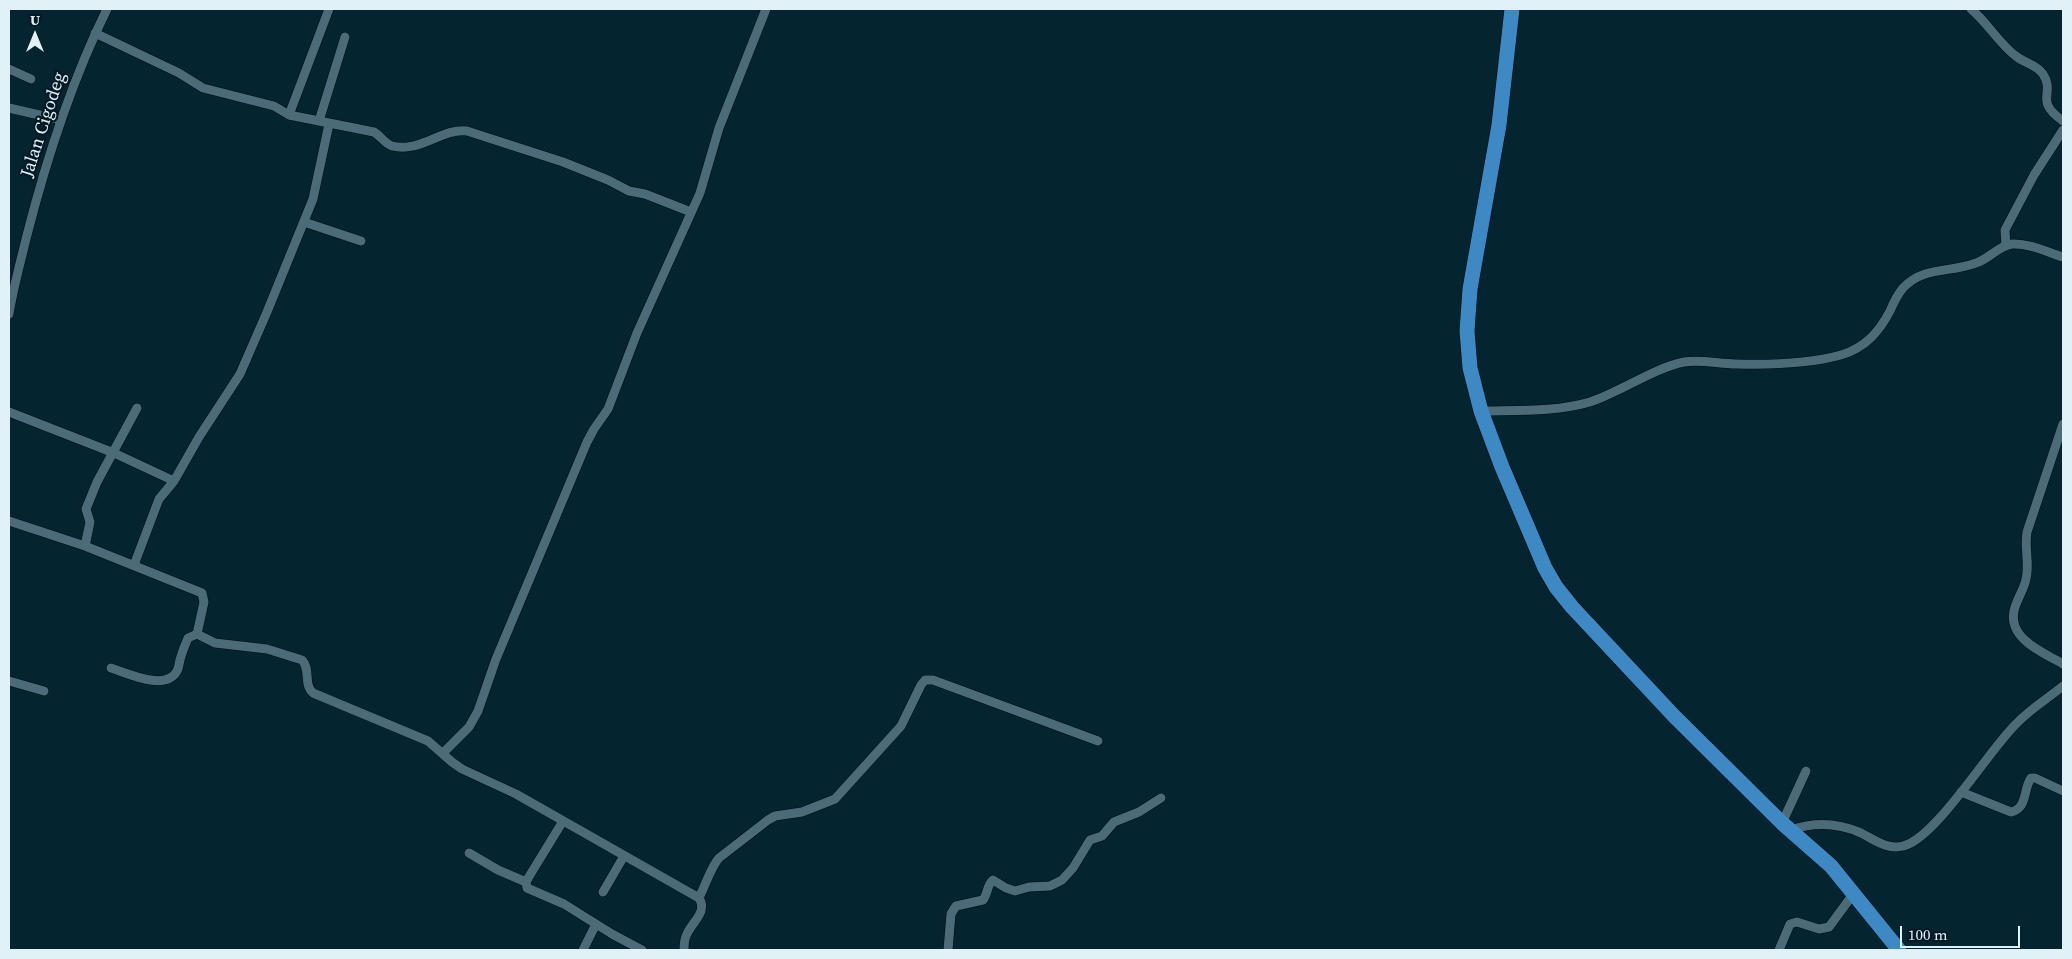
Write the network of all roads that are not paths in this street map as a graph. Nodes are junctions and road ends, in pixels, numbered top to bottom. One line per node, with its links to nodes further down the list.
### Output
1 (107, 9): 6 (street, Jalan Cigodeg)
2 (329, 9): 11 (street)
3 (766, 9): 17 (street)
4 (1512, 9): 24 (main road)
5 (1971, 9): 14 (street)
6 (95, 33): 11 (street); 12 (street, Jalan Cigodeg)
7 (344, 37): 13 (street)
8 (9, 69): 9 (street)
9 (31, 79)
10 (9, 108): 12 (street)
11 (289, 115): 13 (street)
12 (61, 120): 22 (street, Jalan Cigodeg)
13 (319, 121): 15 (street)
14 (2063, 121)
15 (329, 124): 17 (street); 18 (street)
16 (2063, 130): 20 (street)
17 (691, 212): 39 (street)
18 (304, 222): 19 (street); 28 (street)
19 (361, 241)
20 (2006, 246): 21 (street); 24 (street)
21 (2063, 257)
22 (9, 314)
23 (137, 408): 27 (street)
24 (1481, 411): 45 (main road)
25 (9, 412): 27 (street)
26 (2063, 424): 33 (street)
27 (114, 453): 28 (street); 30 (street)
28 (174, 481): 31 (street)
29 (9, 521): 30 (street)
30 (85, 546): 31 (street)
31 (134, 565): 32 (street)
32 (197, 634): 34 (street); 39 (street)
33 (2063, 664)
34 (111, 668)
35 (9, 681): 37 (street)
36 (2063, 686): 42 (street)
37 (44, 691)
38 (1098, 741): 51 (street)
39 (442, 753): 44 (street)
40 (1806, 771): 45 (street)
41 (2063, 791): 42 (street)
42 (1961, 792): 45 (street)
43 (1160, 798): 58 (street)
44 (562, 820): 47 (street); 48 (street)
45 (1786, 827): 50 (main road)
46 (468, 853): 48 (street)
47 (624, 856): 49 (street); 51 (street)
48 (526, 882): 52 (street)
49 (603, 892)
50 (1854, 893): 54 (main road); 59 (street)
51 (699, 898): 57 (street)
52 (596, 924): 53 (street); 55 (street)
53 (626, 946): 56 (street)
54 (1892, 947)
55 (583, 950)
56 (642, 950)
57 (684, 950)
58 (948, 950)
59 (1779, 950)

